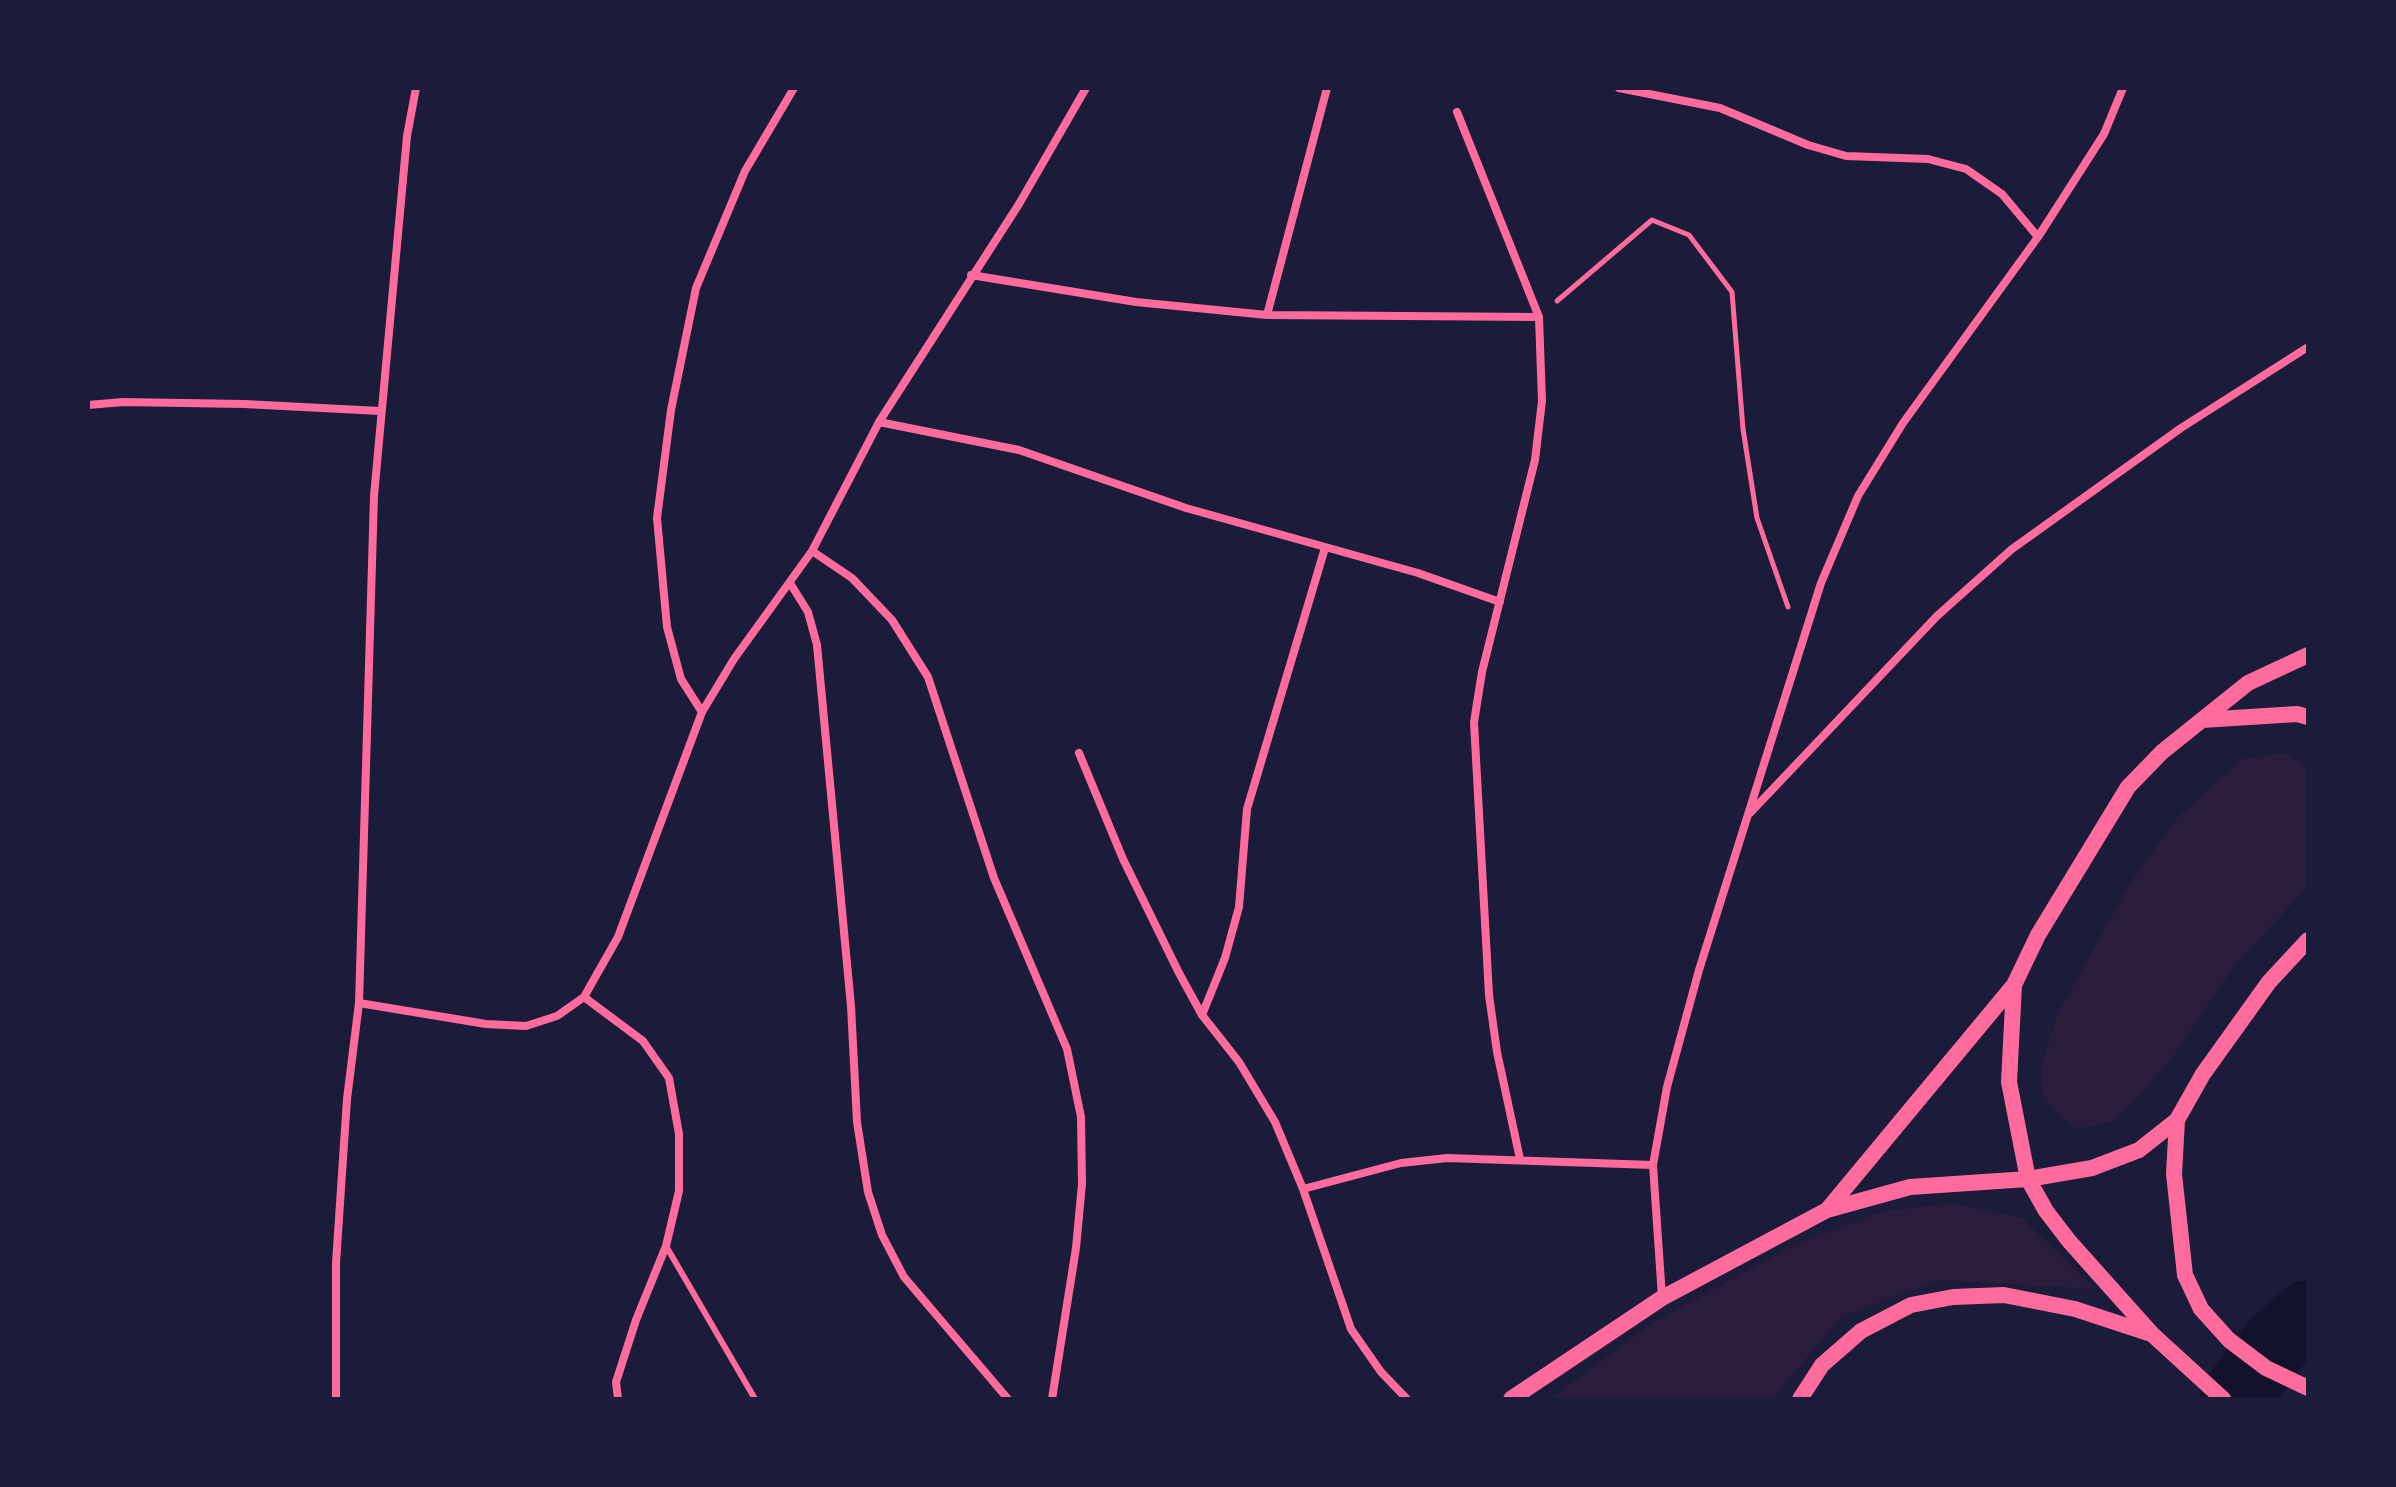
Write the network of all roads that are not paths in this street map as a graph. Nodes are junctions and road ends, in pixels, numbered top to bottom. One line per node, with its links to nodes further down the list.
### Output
1 (416, 88): 14 (street)
2 (794, 88): 21 (street)
3 (1086, 88): 9 (street)
4 (1327, 88): 10 (street)
5 (1619, 88): 8 (street)
6 (2123, 88): 8 (street)
7 (1457, 112): 11 (street)
8 (2038, 237): 25 (street)
9 (971, 275): 10 (street); 15 (street)
10 (1267, 315): 11 (street)
11 (1539, 317): 19 (street)
12 (2308, 347): 25 (street)
13 (88, 405): 14 (street)
14 (380, 411): 29 (street)
15 (879, 422): 16 (street); 17 (street)
16 (1325, 548): 19 (street); 30 (street)
17 (812, 551): 18 (street); 45 (street)
18 (790, 583): 21 (street); 44 (street)
19 (1500, 602): 32 (street)
20 (2308, 655): 23 (main road)
21 (702, 712): 28 (street)
22 (2308, 717): 23 (main road)
23 (2200, 720): 27 (main road)
24 (1079, 753): 30 (street)
25 (1747, 817): 33 (street)
26 (2308, 940): 31 (main road)
27 (2014, 985): 34 (main road); 36 (main road)
28 (584, 997): 29 (street); 37 (street)
29 (359, 1003): 41 (street)
30 (1202, 1015): 35 (street)
31 (2177, 1120): 34 (main road); 40 (main road)
32 (1520, 1159): 33 (street); 35 (street)
33 (1653, 1165): 38 (street)
34 (2028, 1179): 36 (main road); 39 (main road)
35 (1303, 1189): 46 (street)
36 (1827, 1210): 38 (main road)
37 (666, 1246): 42 (street); 43 (lane)
38 (1662, 1298): 47 (main road)
39 (2153, 1335): 48 (main road); 49 (main road)
40 (2308, 1388)
41 (336, 1399)
42 (618, 1399)
43 (755, 1399)
44 (1008, 1399)
45 (1052, 1399)
46 (1407, 1399)
47 (1511, 1399)
48 (1800, 1399)
49 (2223, 1399)

